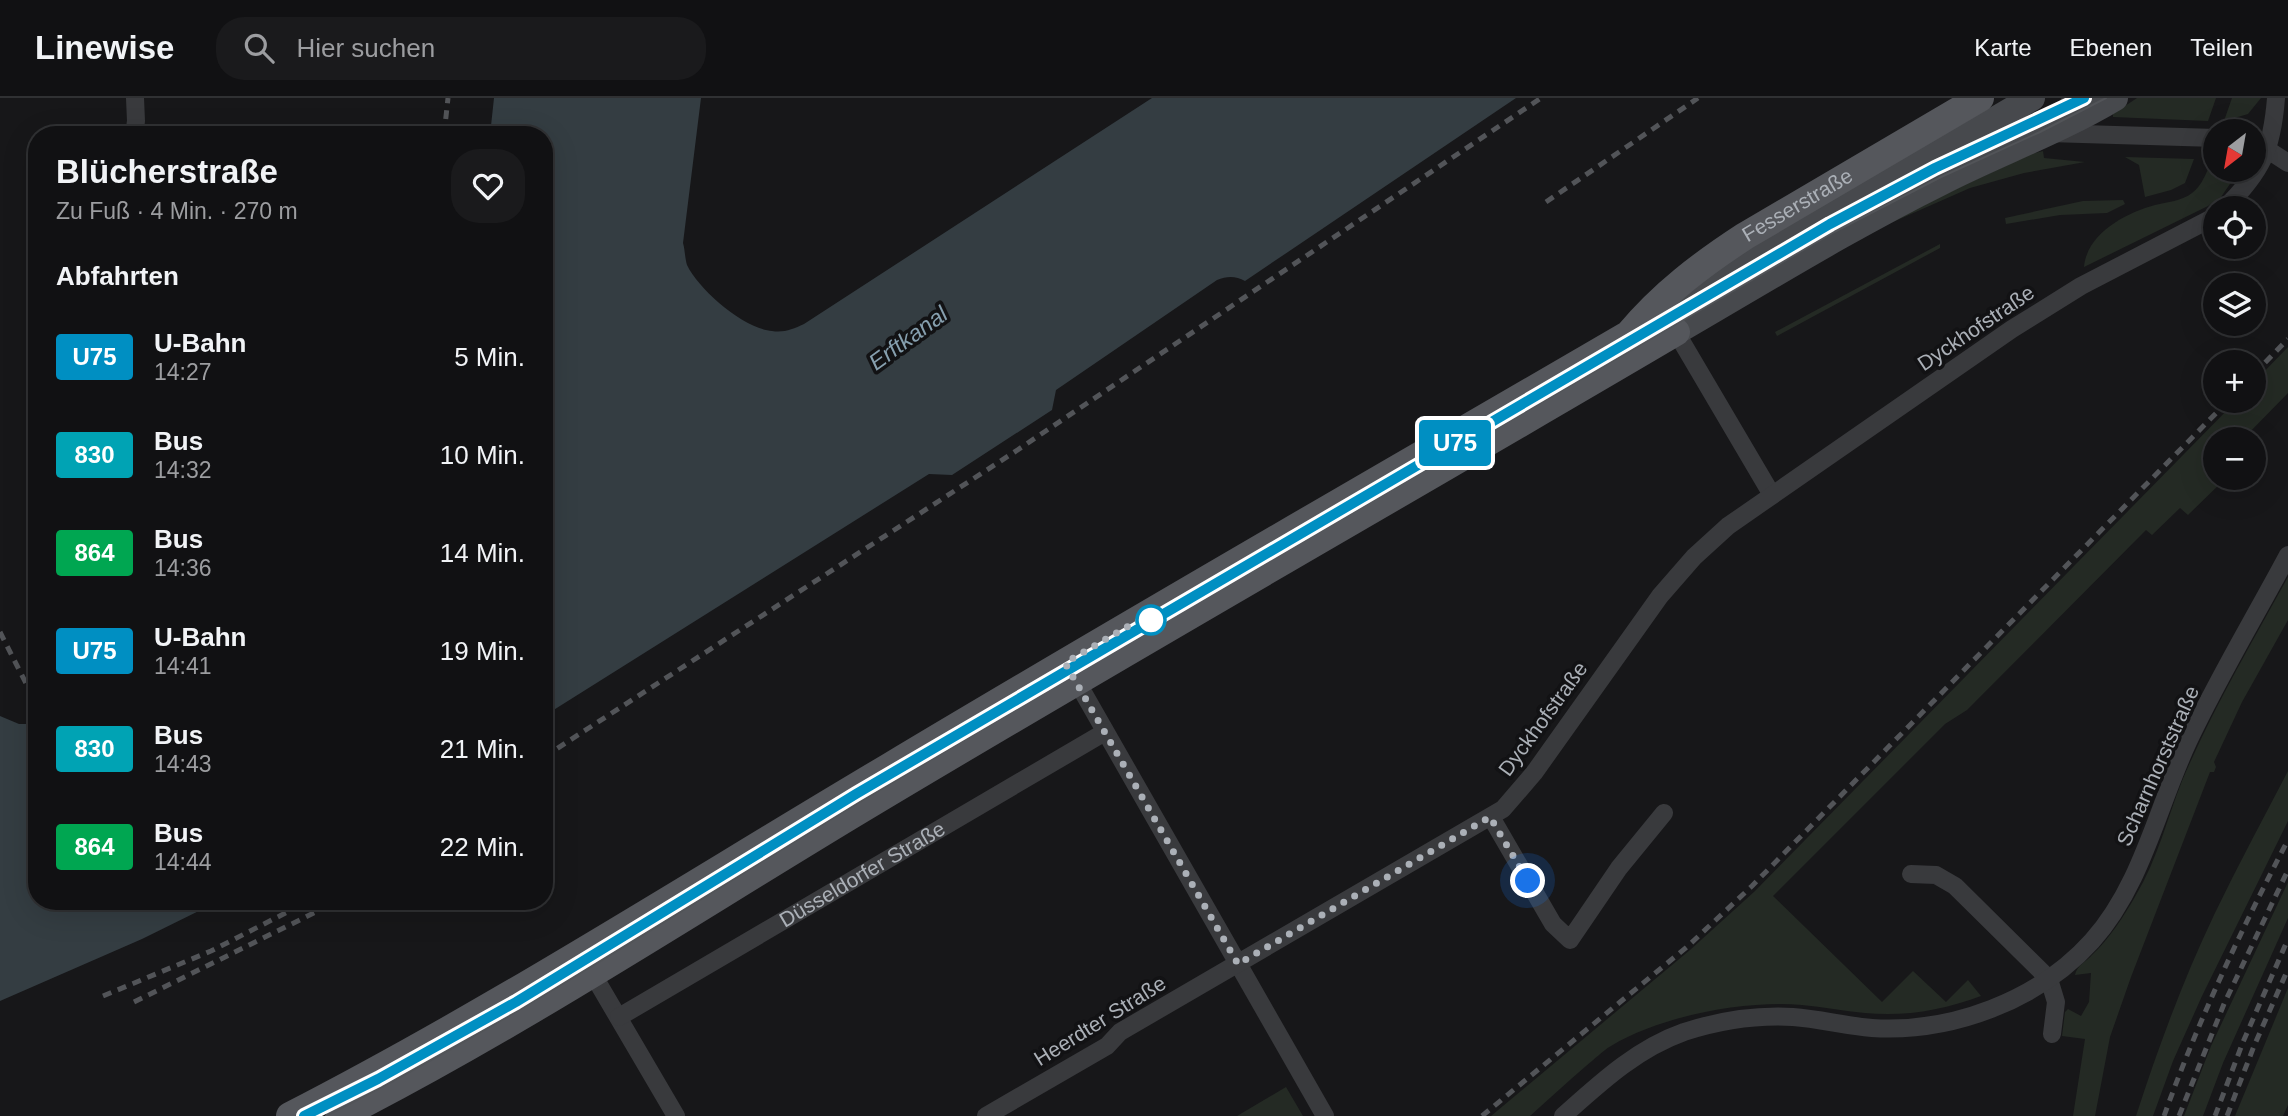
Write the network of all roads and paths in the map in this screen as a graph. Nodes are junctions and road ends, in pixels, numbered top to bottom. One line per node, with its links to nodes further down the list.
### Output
1 (135, 98): 7 (street)
2 (1980, 98): 18 (main road, Fesserstraße)
3 (2032, 98): 11 (main road)
4 (2073, 98): 9 (street)
5 (2115, 98): 9 (main road)
6 (2276, 98): 8 (street)
7 (135, 126)
8 (2266, 131)
9 (2049, 132): 10 (street); 11 (street); 17 (main road)
10 (2203, 138)
11 (1963, 139): 18 (main road)
12 (2266, 151): 13 (street)
13 (2288, 163)
14 (2247, 182): 15 (street)
15 (2235, 196)
16 (2203, 223): 19 (street, Dyckhofstraße)
17 (1676, 331): 19 (street); 21 (main road)
18 (1629, 334): 21 (main road)
19 (1773, 495): 24 (street, Dyckhofstraße)
20 (2288, 555): 28 (street, Scharnhorststraße)
21 (1071, 672): 22 (street); 26 (main road)
22 (1105, 732): 27 (street); 29 (street, Düsseldorfer Straße)
23 (1664, 813): 24 (street)
24 (1490, 817): 27 (street, Dyckhofstraße)
25 (1911, 874): 28 (street)
26 (587, 964): 29 (street); 31 (main road); 32 (main road)
27 (1238, 964): 34 (street, Heerdter Straße); 35 (street)
28 (2049, 979): 30 (street); 36 (street, Scharnhorststraße)
29 (619, 1017): 33 (street)
30 (2053, 1034)
31 (290, 1116)
32 (340, 1116)
33 (676, 1116)
34 (986, 1116)
35 (1325, 1116)
36 (1563, 1116)

